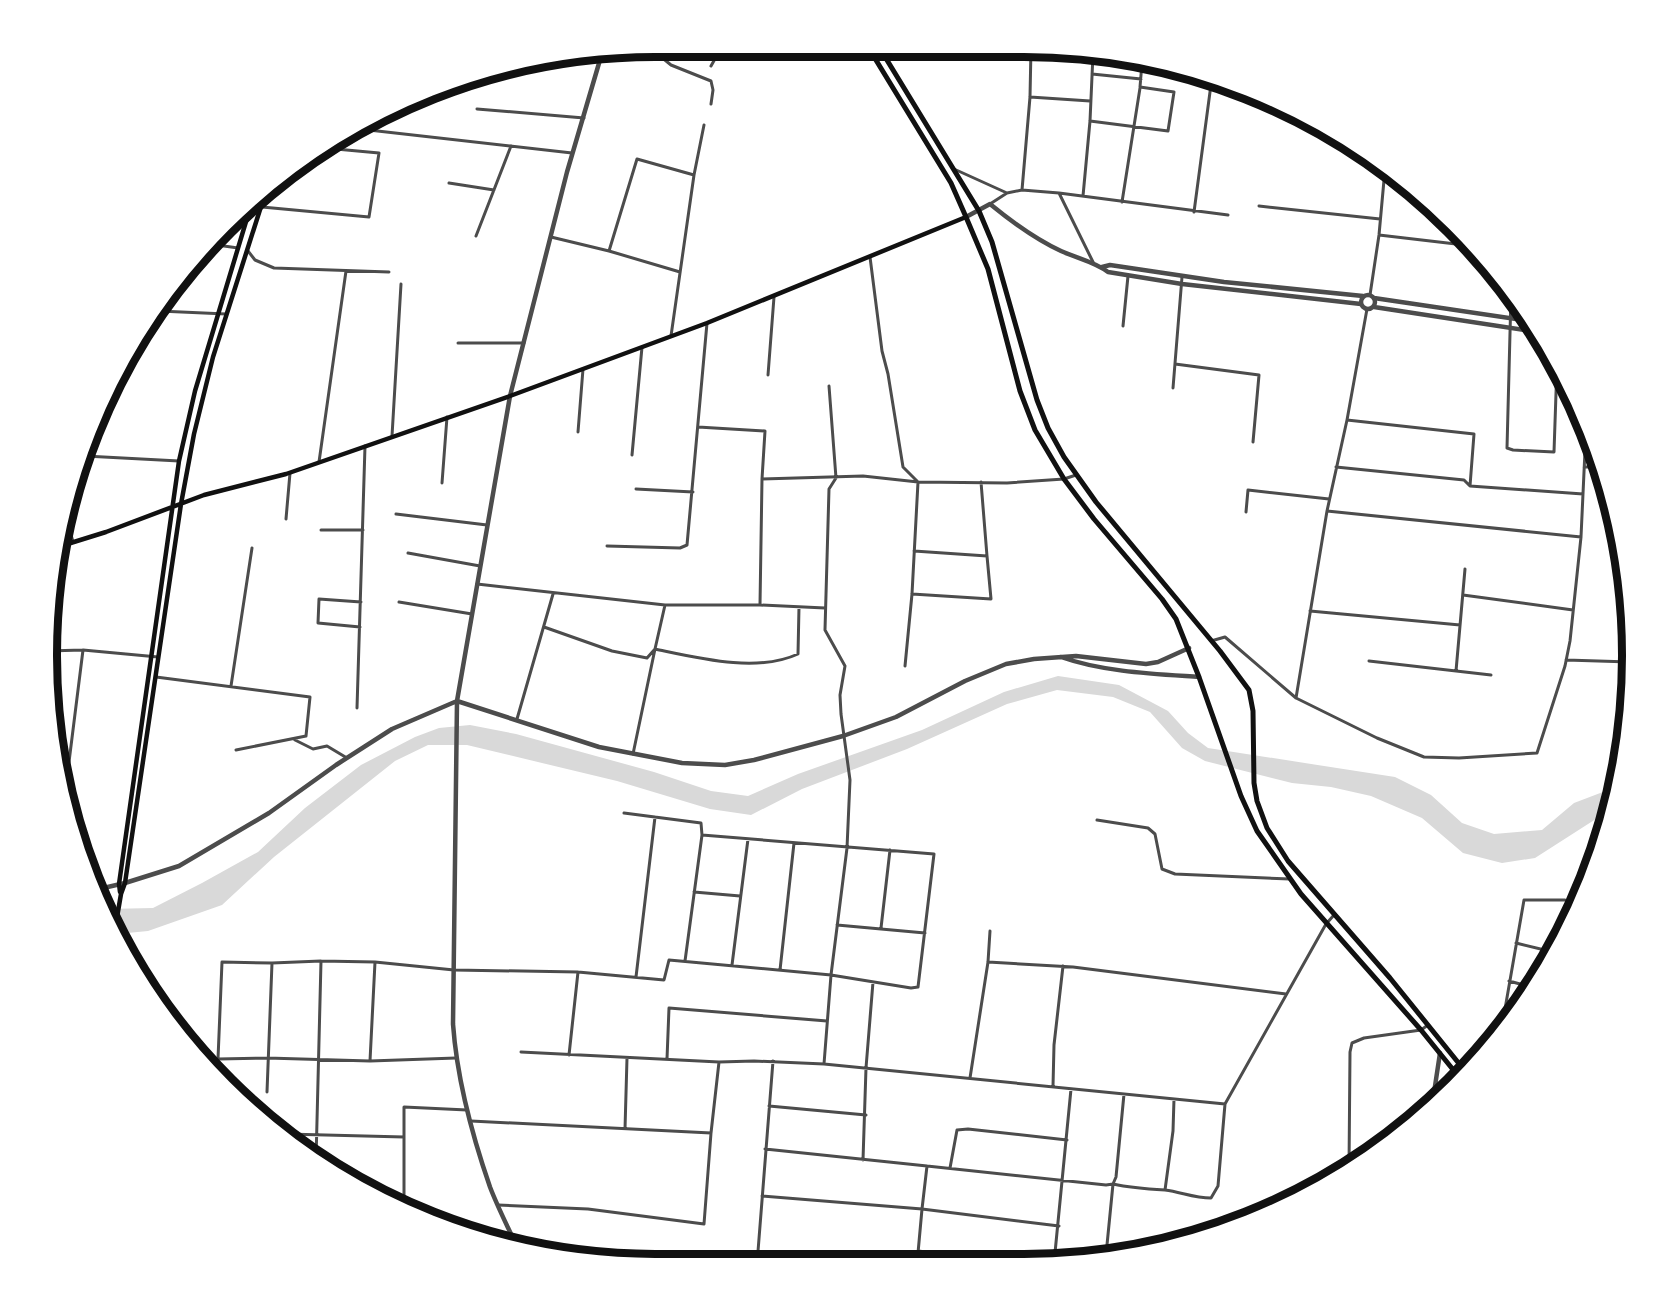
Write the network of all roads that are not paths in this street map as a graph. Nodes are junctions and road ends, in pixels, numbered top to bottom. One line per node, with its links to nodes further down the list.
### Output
1 (661, 57): 16 (street)
2 (716, 57): 8 (street)
3 (874, 57): 42 (highway)
4 (885, 57): 26 (highway)
5 (1031, 57): 14 (street)
6 (601, 60): 18 (street)
7 (1093, 61): 10 (street)
8 (711, 66)
9 (1142, 69): 11 (street)
10 (1092, 74): 11 (street); 15 (street)
11 (1141, 80): 12 (street)
12 (1140, 87): 21 (street); 21 (street)
13 (1211, 87): 40 (street)
14 (1030, 97): 15 (street); 31 (street)
15 (1090, 101): 19 (street)
16 (711, 104)
17 (477, 109): 18 (street)
18 (584, 118): 25 (street)
19 (1090, 121): 21 (street); 34 (street)
20 (704, 125): 27 (street)
21 (1135, 126): 35 (street)
22 (369, 130): 23 (street)
23 (511, 146): 25 (street); 30 (street)
24 (337, 149): 38 (street)
25 (573, 153): 47 (street)
26 (953, 168): 32 (street); 39 (highway)
27 (694, 175): 52 (street); 58 (street)
28 (1384, 178): 44 (street)
29 (449, 183): 30 (street)
30 (494, 190): 46 (street)
31 (1022, 190): 32 (street); 33 (street)
32 (1007, 193): 36 (street)
33 (1059, 193): 34 (street); 54 (street)
34 (1083, 196): 35 (street)
35 (1122, 202): 40 (street)
36 (990, 204): 39 (street); 54 (street)
37 (1259, 206): 44 (street)
38 (262, 207): 51 (main road)
39 (979, 211): 42 (street); 110 (highway)
40 (1194, 212): 41 (street)
41 (1228, 215)
42 (966, 217): 53 (main road); 113 (highway)
43 (247, 218): 50 (main road)
44 (1380, 219): 45 (street)
45 (1379, 235): 48 (street); 68 (street)
46 (476, 236)
47 (551, 236): 52 (street); 85 (street)
48 (1458, 244)
49 (220, 245): 50 (street)
50 (239, 248): 75 (main road)
51 (248, 251): 56 (street); 76 (main road)
52 (609, 251): 58 (street)
53 (870, 255): 66 (main road); 114 (street)
54 (1095, 266): 55 (street)
55 (1102, 267): 59 (street); 60 (street)
56 (346, 271): 57 (street); 105 (street)
57 (389, 272)
58 (680, 272): 83 (street)
59 (1128, 276): 62 (street); 80 (street)
60 (1182, 277): 62 (street); 63 (street)
61 (401, 284): 98 (street)
62 (1182, 284): 64 (street); 87 (street)
63 (1245, 285): 64 (street); 65 (street)
64 (1245, 291): 69 (street)
65 (1316, 292): 67 (street); 69 (street)
66 (774, 295): 79 (main road); 89 (street)
67 (1363, 296): 68 (street); 70 (street)
68 (1372, 296): 71 (street); 77 (street)
69 (1316, 299): 70 (street)
70 (1361, 304): 73 (street)
71 (1374, 307): 73 (street); 81 (street)
72 (1510, 308): 77 (street)
73 (1367, 309): 95 (street)
74 (166, 311): 75 (street)
75 (218, 314): 76 (street); 104 (main road)
76 (227, 314): 122 (main road)
77 (1510, 319): 78 (street); 81 (street)
78 (1519, 320)
79 (707, 323): 83 (main road); 96 (street)
80 (1124, 326)
81 (1510, 328): 82 (street); 90 (street)
82 (1526, 330)
83 (671, 336): 86 (main road)
84 (458, 343): 85 (street)
85 (524, 343): 93 (street)
86 (642, 347): 88 (main road); 102 (street)
87 (1175, 364): 92 (street); 99 (street)
88 (583, 369): 93 (main road); 97 (street)
89 (768, 375)
90 (1556, 384)
91 (829, 386): 111 (street)
92 (1173, 388)
93 (510, 396): 94 (main road); 128 (street)
94 (447, 417): 98 (main road); 116 (street)
95 (1347, 420): 106 (street); 117 (street)
96 (698, 427): 112 (street); 119 (street)
97 (578, 432)
98 (392, 436): 100 (main road)
99 (1253, 442)
100 (365, 446): 105 (main road); 130 (street)
101 (1585, 449): 107 (street)
102 (632, 455)
103 (92, 456): 104 (street)
104 (179, 461): 123 (main road)
105 (319, 462): 109 (main road)
106 (1336, 467): 117 (street); 121 (street)
107 (1584, 467): 108 (street); 120 (street)
108 (1591, 467)
109 (290, 472): 122 (main road); 127 (street)
110 (1076, 475): 113 (street); 158 (highway)
111 (836, 478): 112 (street); 114 (street); 151 (street)
112 (762, 479): 149 (street)
113 (1064, 479): 115 (street); 159 (highway)
114 (918, 482): 115 (street); 137 (street)
115 (981, 482): 139 (street)
116 (442, 483)
117 (1470, 486): 120 (street)
118 (636, 489): 119 (street)
119 (693, 492): 135 (street)
120 (1583, 494): 132 (street)
121 (1329, 499): 124 (street); 125 (street)
122 (181, 504): 123 (main road); 165 (main road)
123 (172, 508): 133 (main road); 163 (main road)
124 (1327, 511): 132 (street); 153 (street)
125 (1246, 512)
126 (396, 514): 128 (street)
127 (286, 519)
128 (487, 525): 140 (street)
129 (321, 530): 130 (street)
130 (363, 530): 146 (street)
131 (71, 531): 133 (street)
132 (1581, 537): 152 (street)
133 (74, 542): 134 (main road)
134 (68, 544)
135 (607, 546)
136 (252, 548): 174 (street)
137 (914, 551): 139 (street); 144 (street)
138 (408, 553): 140 (street)
139 (987, 556): 144 (street)
140 (480, 566): 142 (street)
141 (1465, 568): 145 (street)
142 (477, 584): 143 (street); 154 (street)
143 (553, 594): 148 (street); 157 (street)
144 (912, 594): 169 (street)
145 (1463, 595): 152 (street); 155 (street)
146 (361, 602): 156 (street); 156 (street)
147 (399, 602): 154 (street)
148 (665, 605): 149 (street); 160 (street)
149 (760, 605): 150 (street)
150 (799, 607): 151 (street); 160 (street)
151 (825, 608): 179 (street)
152 (1573, 610): 166 (street)
153 (1310, 611): 155 (street); 175 (street)
154 (472, 614): 176 (street)
155 (1460, 626): 170 (street)
156 (360, 627): 177 (street)
157 (544, 627): 160 (street); 178 (street)
158 (1211, 641): 175 (street); 199 (highway)
159 (1188, 648): 164 (street); 173 (highway)
160 (654, 649): 182 (street)
161 (83, 650): 162 (street); 163 (street); 184 (street)
162 (57, 651)
163 (152, 656): 165 (street); 194 (main road)
164 (1059, 656): 173 (street); 179 (street)
165 (158, 657): 172 (main road)
166 (1566, 660): 168 (street); 175 (street)
167 (1370, 661): 170 (street)
168 (1622, 662)
169 (905, 666)
170 (1456, 671): 171 (street)
171 (1491, 675)
172 (156, 677): 174 (street); 194 (main road)
173 (1199, 677): 193 (highway)
174 (231, 687): 180 (street)
175 (1296, 698)
176 (457, 701): 178 (street); 183 (street); 215 (street)
177 (357, 708)
178 (517, 719): 182 (street)
179 (843, 736): 182 (street); 191 (street)
180 (293, 739): 181 (street); 183 (street)
181 (236, 750)
182 (633, 754)
183 (347, 758): 194 (street)
184 (67, 762)
185 (624, 813): 186 (street)
186 (655, 817): 188 (street); 219 (street)
187 (1097, 820): 193 (street)
188 (702, 835): 189 (street); 196 (street)
189 (748, 839): 190 (street); 197 (street)
190 (794, 843): 191 (street); 216 (street)
191 (847, 848): 192 (street); 202 (street)
192 (890, 850): 203 (street); 205 (street)
193 (1290, 879): 201 (highway)
194 (122, 884): 195 (street); 200 (main road)
195 (104, 888)
196 (694, 892): 197 (street); 209 (street)
197 (741, 897): 213 (street)
198 (1568, 902): 206 (street)
199 (1334, 915): 201 (street); 226 (highway)
200 (117, 916)
201 (1326, 924): 223 (street); 227 (highway)
202 (837, 925): 203 (street); 218 (street)
203 (881, 929): 205 (street)
204 (990, 931): 211 (street)
205 (925, 933): 221 (street)
206 (1516, 943): 207 (street); 220 (street)
207 (1545, 950)
208 (321, 961): 210 (street); 212 (street); 234 (street)
209 (685, 961): 213 (street); 219 (street)
210 (375, 962): 215 (street); 236 (street)
211 (988, 962): 214 (street); 243 (street)
212 (272, 963): 231 (street); 231 (street)
213 (732, 966): 216 (street)
214 (1063, 966): 223 (street); 244 (street)
215 (454, 970): 217 (street); 232 (street)
216 (780, 970): 218 (street)
217 (578, 972): 219 (street); 230 (street)
218 (831, 975): 221 (street); 225 (street)
219 (636, 977)
220 (1509, 981): 222 (street); 224 (street)
221 (873, 982): 241 (street)
222 (1523, 985)
223 (1286, 994): 250 (street)
224 (1504, 1011)
225 (827, 1021): 235 (street); 239 (street)
226 (1428, 1025): 227 (street); 240 (highway)
227 (1421, 1030): 229 (highway); 263 (street)
228 (521, 1052): 230 (street)
229 (1440, 1053): 242 (highway); 246 (street)
230 (569, 1055): 233 (street)
231 (267, 1058): 234 (street); 247 (street)
232 (456, 1058): 236 (street); 252 (street)
233 (627, 1058): 235 (street); 255 (street)
234 (319, 1059): 236 (street); 258 (street)
235 (667, 1059): 238 (street)
236 (370, 1061)
237 (773, 1061): 238 (street); 239 (street); 251 (street)
238 (719, 1062): 256 (street)
239 (824, 1064): 241 (street)
240 (1460, 1065)
241 (866, 1068): 243 (street); 253 (street)
242 (1454, 1071)
243 (970, 1078): 244 (street)
244 (1053, 1086): 245 (street)
245 (1071, 1088): 248 (street); 260 (street)
246 (1434, 1090)
247 (267, 1092)
248 (1124, 1094): 249 (street); 268 (street)
249 (1174, 1099): 250 (street); 269 (street)
250 (1225, 1104): 269 (street)
251 (769, 1106): 253 (street); 262 (street)
252 (467, 1110): 254 (street); 259 (street)
253 (866, 1115): 264 (street)
254 (470, 1121): 255 (street); 272 (street)
255 (625, 1129): 256 (street)
256 (711, 1133): 272 (street)
257 (298, 1135): 258 (street)
258 (317, 1136): 259 (street); 261 (street)
259 (404, 1137): 271 (street)
260 (1067, 1140): 266 (street); 267 (street)
261 (317, 1148)
262 (765, 1149): 264 (street); 270 (street)
263 (1349, 1157)
264 (863, 1161): 265 (street)
265 (927, 1166): 266 (street); 273 (street)
266 (950, 1168): 267 (street)
267 (1063, 1182): 268 (street); 274 (street)
268 (1113, 1184): 269 (street); 276 (street)
269 (1165, 1190)
270 (762, 1196): 273 (street); 279 (street)
271 (404, 1198)
272 (498, 1205): 275 (street)
273 (922, 1209): 274 (street); 277 (street)
274 (1059, 1226): 278 (street)
275 (512, 1236)
276 (1107, 1248)
277 (919, 1251): 280 (street); 281 (street)
278 (1055, 1253)
279 (758, 1254)
280 (919, 1254)
281 (936, 1254)

